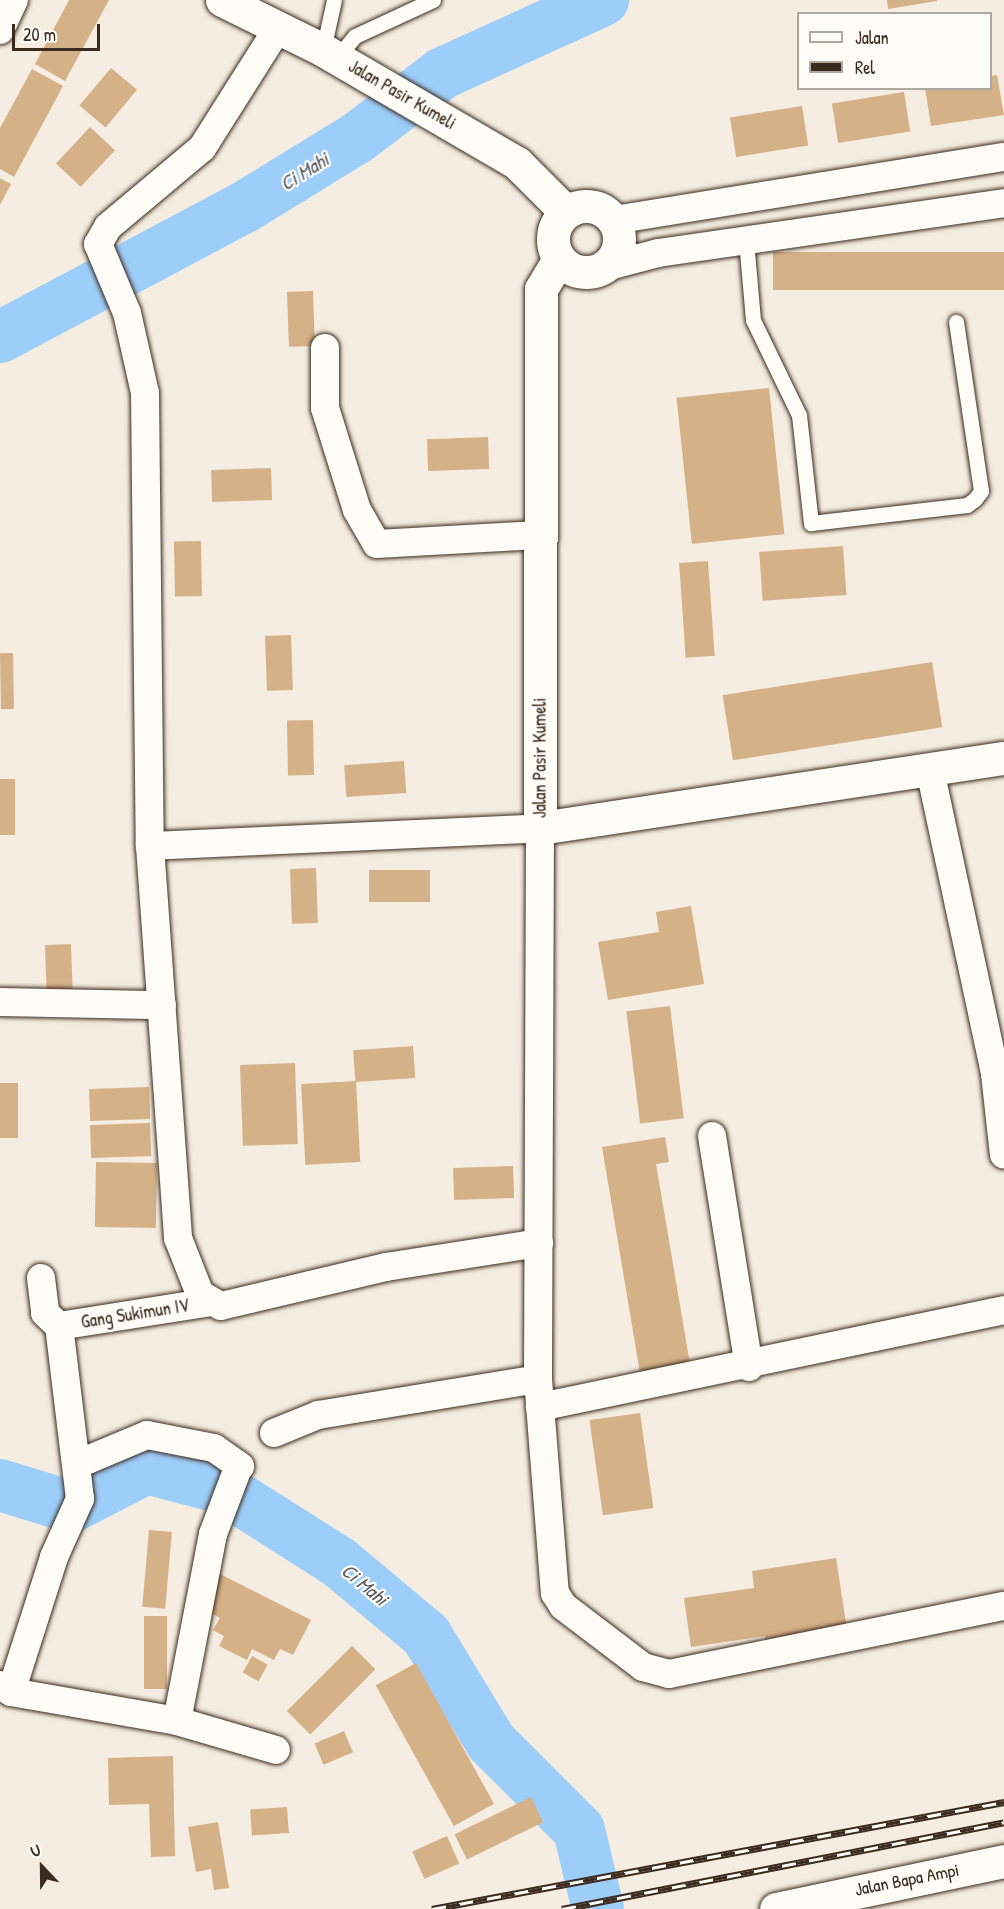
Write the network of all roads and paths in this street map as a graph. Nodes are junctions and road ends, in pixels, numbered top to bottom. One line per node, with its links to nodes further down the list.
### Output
1 (14, 0): 6 (street)
2 (222, 0): 5 (street, Jalan Pasir Kumeli)
3 (334, 0): 7 (lane)
4 (433, 0): 7 (lane)
5 (278, 28): 7 (street, Jalan Pasir Kumeli); 21 (street)
6 (0, 30)
7 (340, 60): 10 (street, Jalan Pasir Kumeli)
8 (1004, 157): 11 (street)
9 (1004, 203): 12 (street)
10 (566, 212): 11 (street); 13 (street)
11 (614, 220): 14 (street)
12 (746, 240): 14 (street); 15 (lane)
13 (559, 259): 14 (street); 17 (street, Jalan Pasir Kumeli)
14 (605, 267)
15 (956, 322)
16 (325, 348): 17 (street)
17 (538, 535): 20 (street, Jalan Pasir Kumeli)
18 (1004, 758): 19 (street, Jalan Pasir Kumeli)
19 (930, 770): 20 (street, Jalan Pasir Kumeli); 25 (street)
20 (540, 828): 21 (street); 26 (street)
21 (150, 846): 23 (street)
22 (0, 1002): 23 (street)
23 (162, 1005): 28 (street)
24 (711, 1136): 31 (street)
25 (1003, 1145)
26 (539, 1243): 28 (street, Gang Sukimun IV); 32 (street)
27 (41, 1278): 30 (street)
28 (210, 1302): 30 (street, Gang Sukimun IV)
29 (1004, 1310): 31 (street)
30 (59, 1326): 34 (street)
31 (749, 1367): 32 (street)
32 (539, 1393): 33 (street); 35 (street)
33 (274, 1432)
34 (79, 1471): 36 (street); 37 (street)
35 (1004, 1606)
36 (6, 1689): 37 (street)
37 (177, 1721): 38 (street)
38 (276, 1750)
39 (1004, 1861): 40 (street, Jalan Bapa Ampi)
40 (777, 1909)

